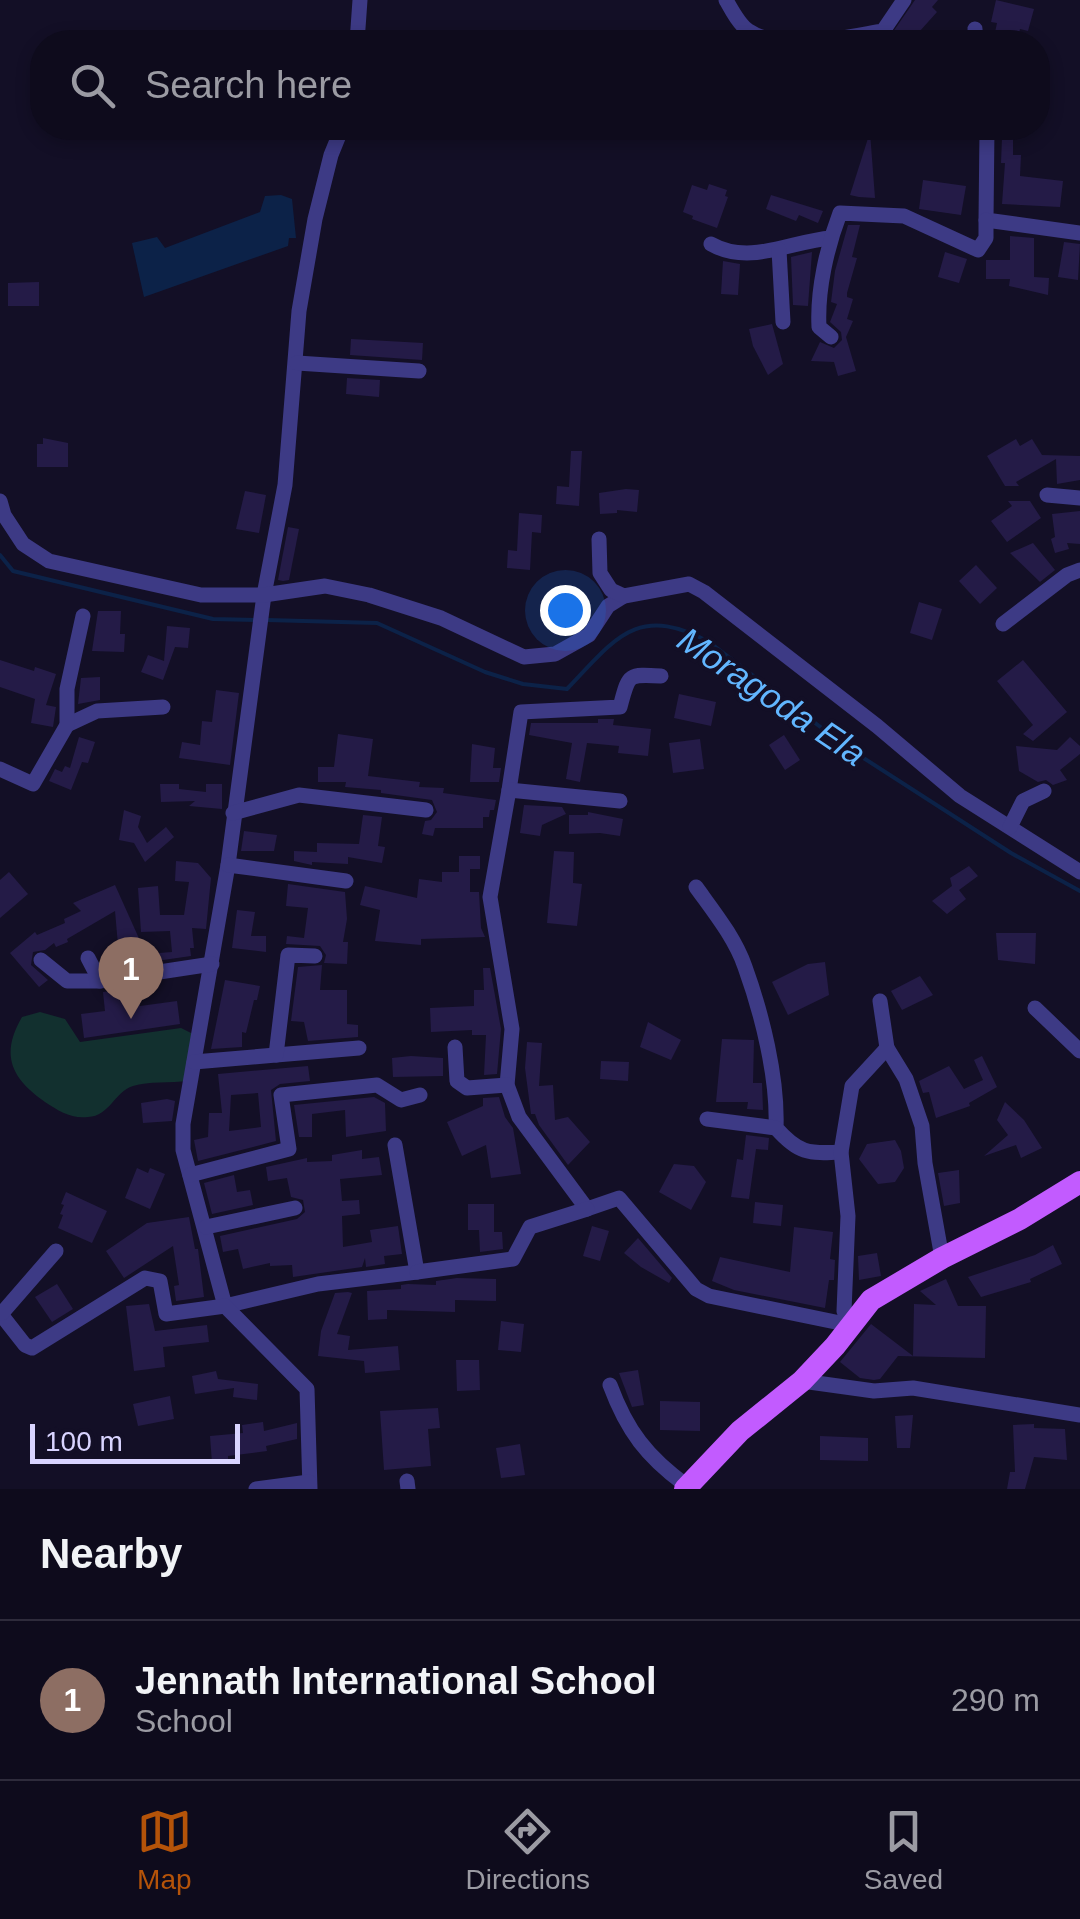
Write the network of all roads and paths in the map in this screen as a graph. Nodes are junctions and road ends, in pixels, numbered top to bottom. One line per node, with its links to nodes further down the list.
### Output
1 (360, 0): 4 (street)
2 (726, 0): 5 (street)
3 (904, 0): 6 (street)
4 (358, 30)
5 (748, 30)
6 (884, 30)
7 (337, 140): 16 (street)
8 (987, 140): 9 (street)
9 (986, 220): 10 (street); 11 (street)
10 (1080, 232)
11 (831, 238): 13 (street); 15 (street)
12 (711, 244): 13 (street)
13 (779, 250): 14 (street)
14 (783, 322)
15 (831, 338)
16 (297, 363): 17 (street); 23 (street)
17 (419, 371)
18 (1048, 495): 19 (street)
19 (1080, 498)
20 (0, 501): 23 (street)
21 (599, 539): 24 (street)
22 (1080, 570): 26 (street)
23 (264, 595): 24 (street); 35 (street)
24 (624, 596): 36 (street)
25 (82, 616): 29 (street)
26 (1002, 624)
27 (661, 676): 31 (street)
28 (163, 707): 29 (street)
29 (68, 725): 30 (street)
30 (0, 769)
31 (509, 790): 33 (street); 54 (street)
32 (1044, 791): 36 (street)
33 (620, 801)
34 (426, 810): 35 (street)
35 (234, 814): 37 (street)
36 (1010, 827): 38 (street)
37 (228, 864): 39 (street); 44 (street)
38 (1080, 872)
39 (346, 882)
40 (696, 886): 57 (street)
41 (315, 956): 52 (street)
42 (88, 958): 45 (street)
43 (41, 960): 45 (street)
44 (212, 964): 45 (street); 53 (street)
45 (100, 981)
46 (880, 1000): 50 (street)
47 (1035, 1008): 51 (street)
48 (455, 1047): 54 (street)
49 (359, 1048): 52 (street)
50 (887, 1048): 59 (street); 66 (street)
51 (1080, 1051)
52 (276, 1055): 53 (street)
53 (194, 1062): 60 (street)
54 (507, 1085): 63 (street)
55 (420, 1095): 60 (street)
56 (707, 1119): 57 (street)
57 (776, 1128): 59 (street)
58 (395, 1145): 67 (street)
59 (841, 1152): 70 (street)
60 (190, 1174): 64 (street)
61 (1080, 1182): 66 (main road)
62 (295, 1208): 64 (street)
63 (587, 1209): 67 (street); 70 (street)
64 (206, 1227): 68 (street)
65 (56, 1251): 69 (street)
66 (942, 1258): 70 (main road)
67 (418, 1272): 68 (street)
68 (225, 1306): 69 (street); 74 (street)
69 (1, 1313)
70 (850, 1325): 71 (main road)
71 (802, 1380): 73 (street); 75 (main road)
72 (610, 1384): 75 (street)
73 (1080, 1415)
74 (310, 1486): 76 (street)
75 (686, 1487)
76 (256, 1489)

